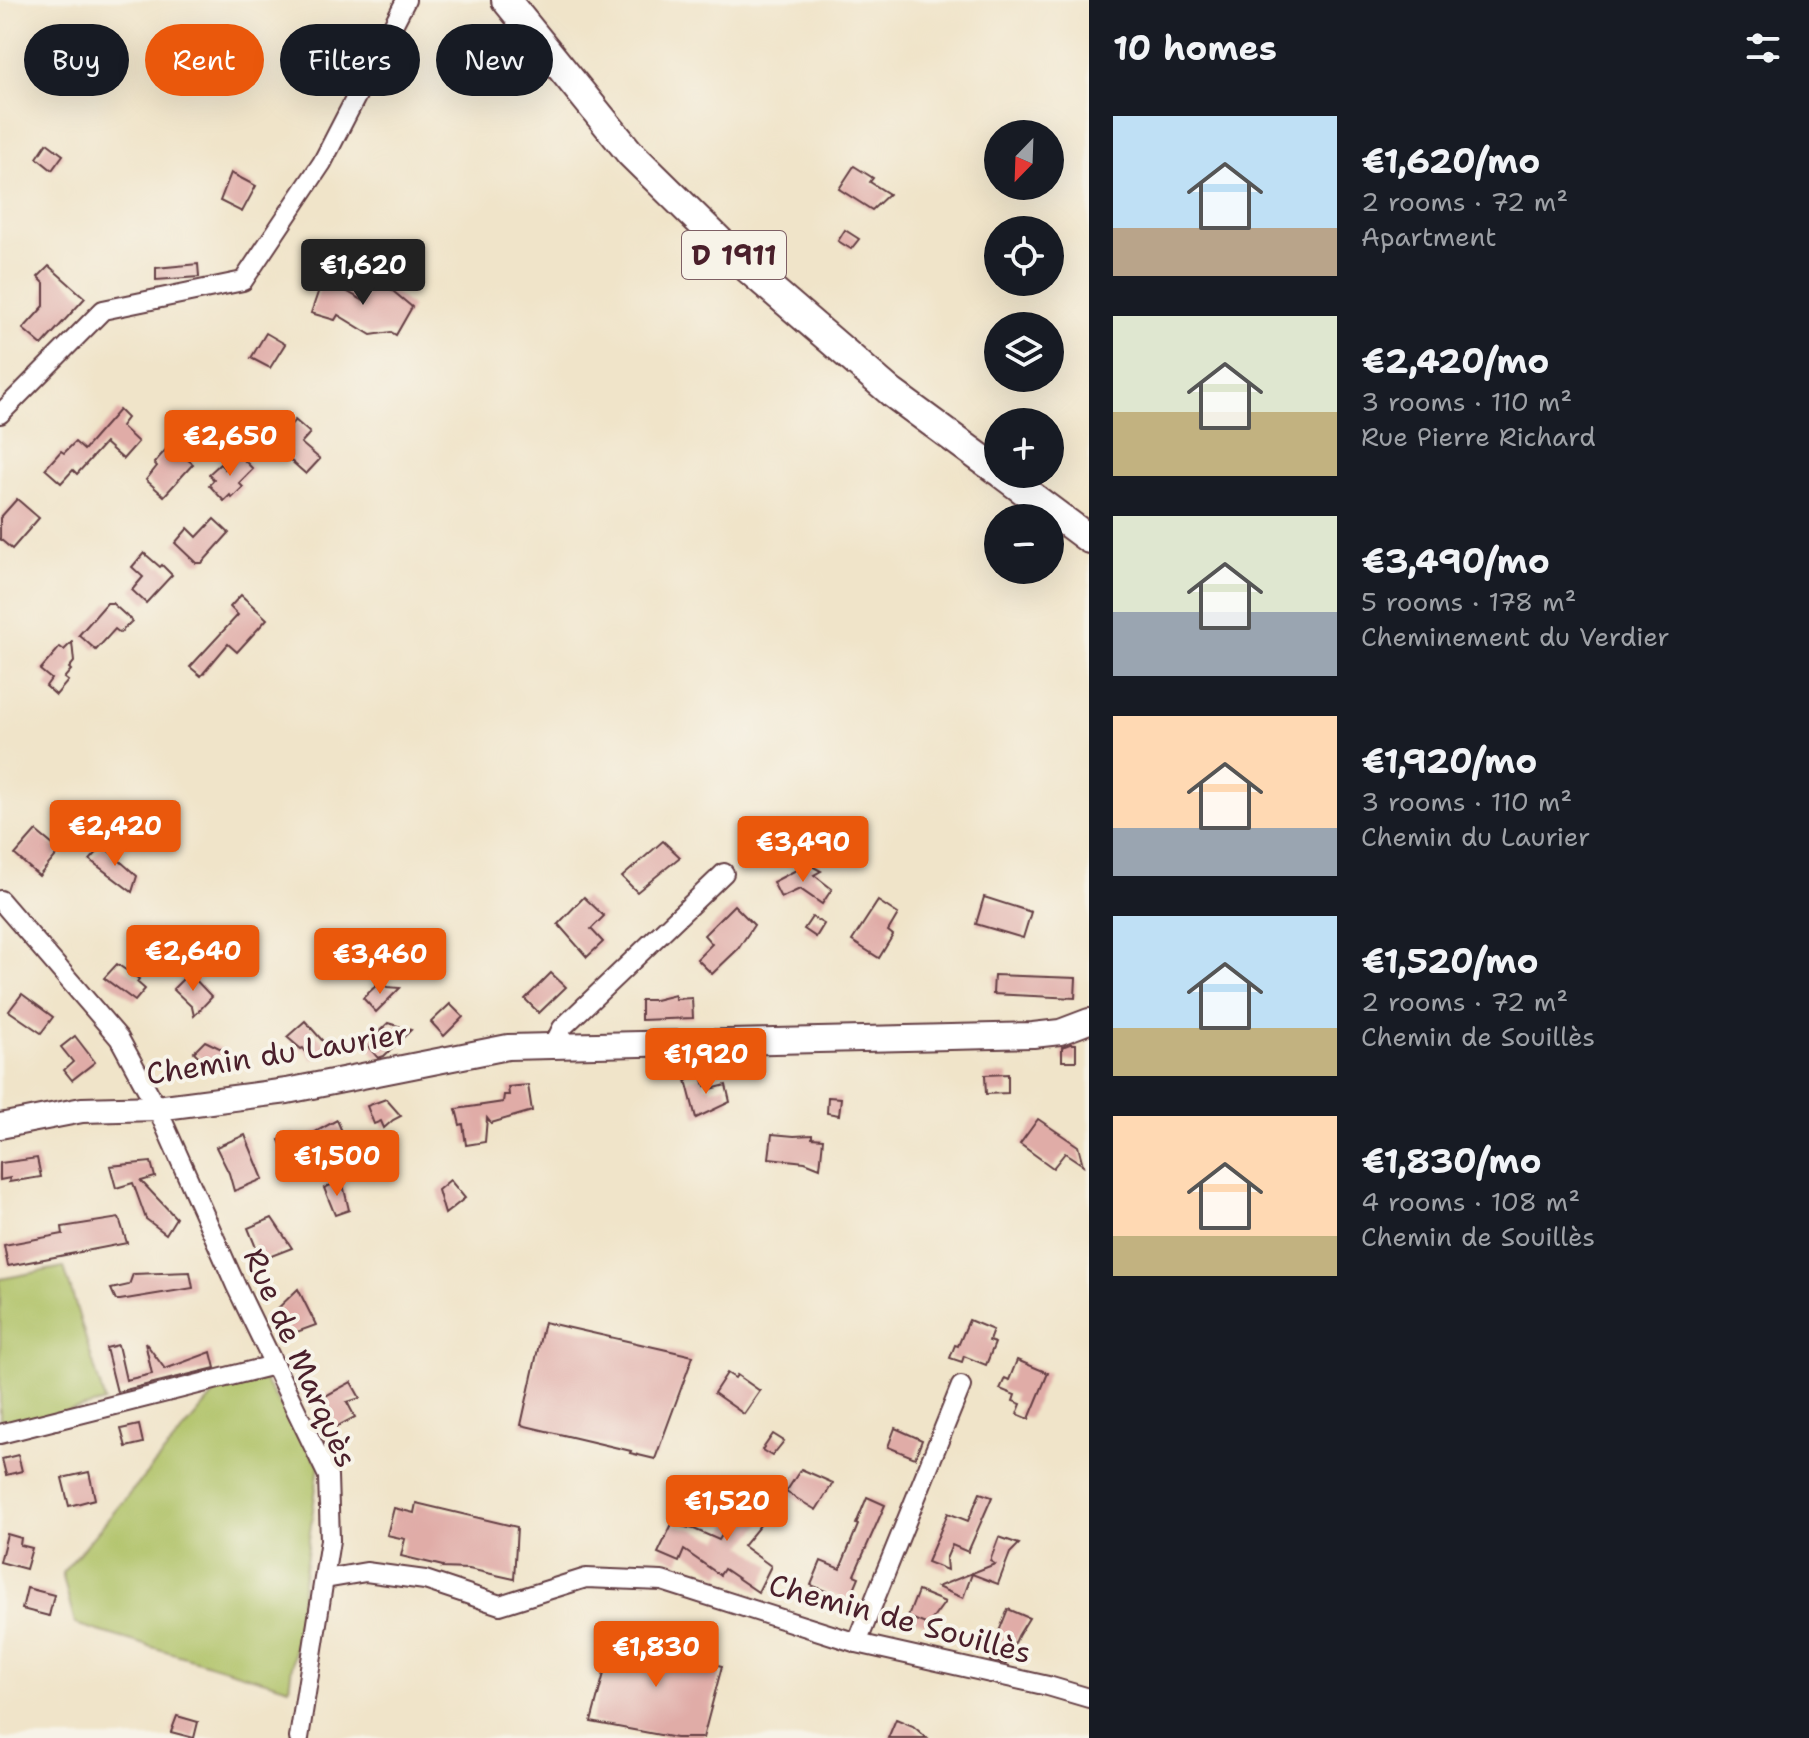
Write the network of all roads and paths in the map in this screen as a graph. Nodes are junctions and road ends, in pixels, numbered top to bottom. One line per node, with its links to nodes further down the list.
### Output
1 (406, 0): 3 (street)
2 (506, 0): 4 (main road, D 1911)
3 (0, 414)
4 (984, 461)
5 (1020, 488): 6 (main road, D 1911)
6 (1089, 539)
7 (724, 873): 10 (street)
8 (0, 900): 11 (street, Rue de Marquès)
9 (1089, 1021): 10 (street, Chemin du Laurier)
10 (553, 1046): 11 (street, Chemin du Laurier)
11 (157, 1108): 12 (street, Chemin du Laurier); 13 (street, Rue de Marquès)
12 (0, 1126)
13 (274, 1365): 15 (street); 16 (street, Rue de Marquès)
14 (961, 1386): 17 (street)
15 (0, 1434)
16 (325, 1579): 17 (street, Chemin de Souillès); 19 (street, Rue de Marquès)
17 (857, 1643): 18 (street, Chemin de Souillès)
18 (1089, 1698)
19 (299, 1738)

